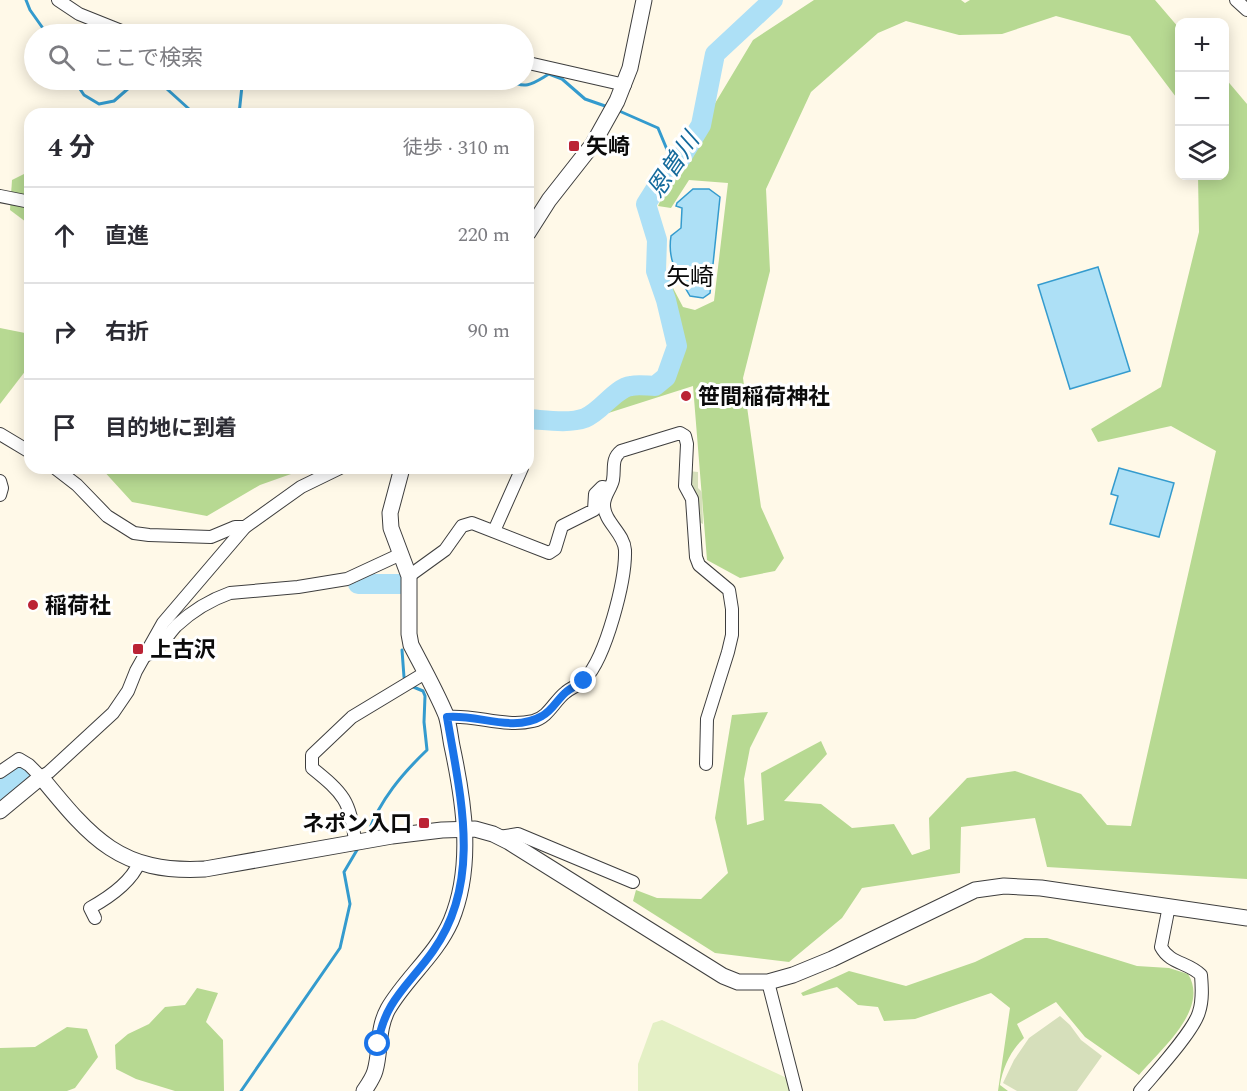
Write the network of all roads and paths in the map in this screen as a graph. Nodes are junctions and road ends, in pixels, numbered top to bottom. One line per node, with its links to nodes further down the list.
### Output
1 (58, 0): 5 (street)
2 (644, 0): 7 (street)
3 (1236, 0): 4 (street)
4 (1247, 10)
5 (104, 24)
6 (534, 64): 7 (street)
7 (625, 84): 10 (street)
8 (0, 196): 9 (street)
9 (24, 201)
10 (534, 224)
11 (0, 434): 12 (street)
12 (24, 448)
13 (63, 474): 20 (street)
14 (328, 474): 20 (street)
15 (400, 474): 22 (street)
16 (519, 474): 21 (street)
17 (0, 481): 19 (street)
18 (608, 488): 21 (street); 26 (street); 27 (street)
19 (0, 495)
20 (245, 527): 24 (street)
21 (494, 531): 23 (street)
22 (401, 554): 23 (street); 24 (street)
23 (409, 576): 25 (street)
24 (145, 656): 29 (street)
25 (414, 680): 26 (street); 33 (street)
26 (447, 717): 31 (street)
27 (707, 756)
28 (0, 772): 29 (street)
29 (41, 777): 30 (street); 34 (street)
30 (0, 810)
31 (465, 828): 32 (street); 33 (street); 40 (street)
32 (500, 837): 35 (street); 39 (street)
33 (355, 842): 34 (street)
34 (139, 863): 37 (street)
35 (633, 882)
36 (1168, 906): 38 (street); 39 (street); 42 (street)
37 (95, 918)
38 (1247, 918)
39 (768, 982): 41 (street)
40 (364, 1091)
41 (796, 1091)
42 (1140, 1091)

